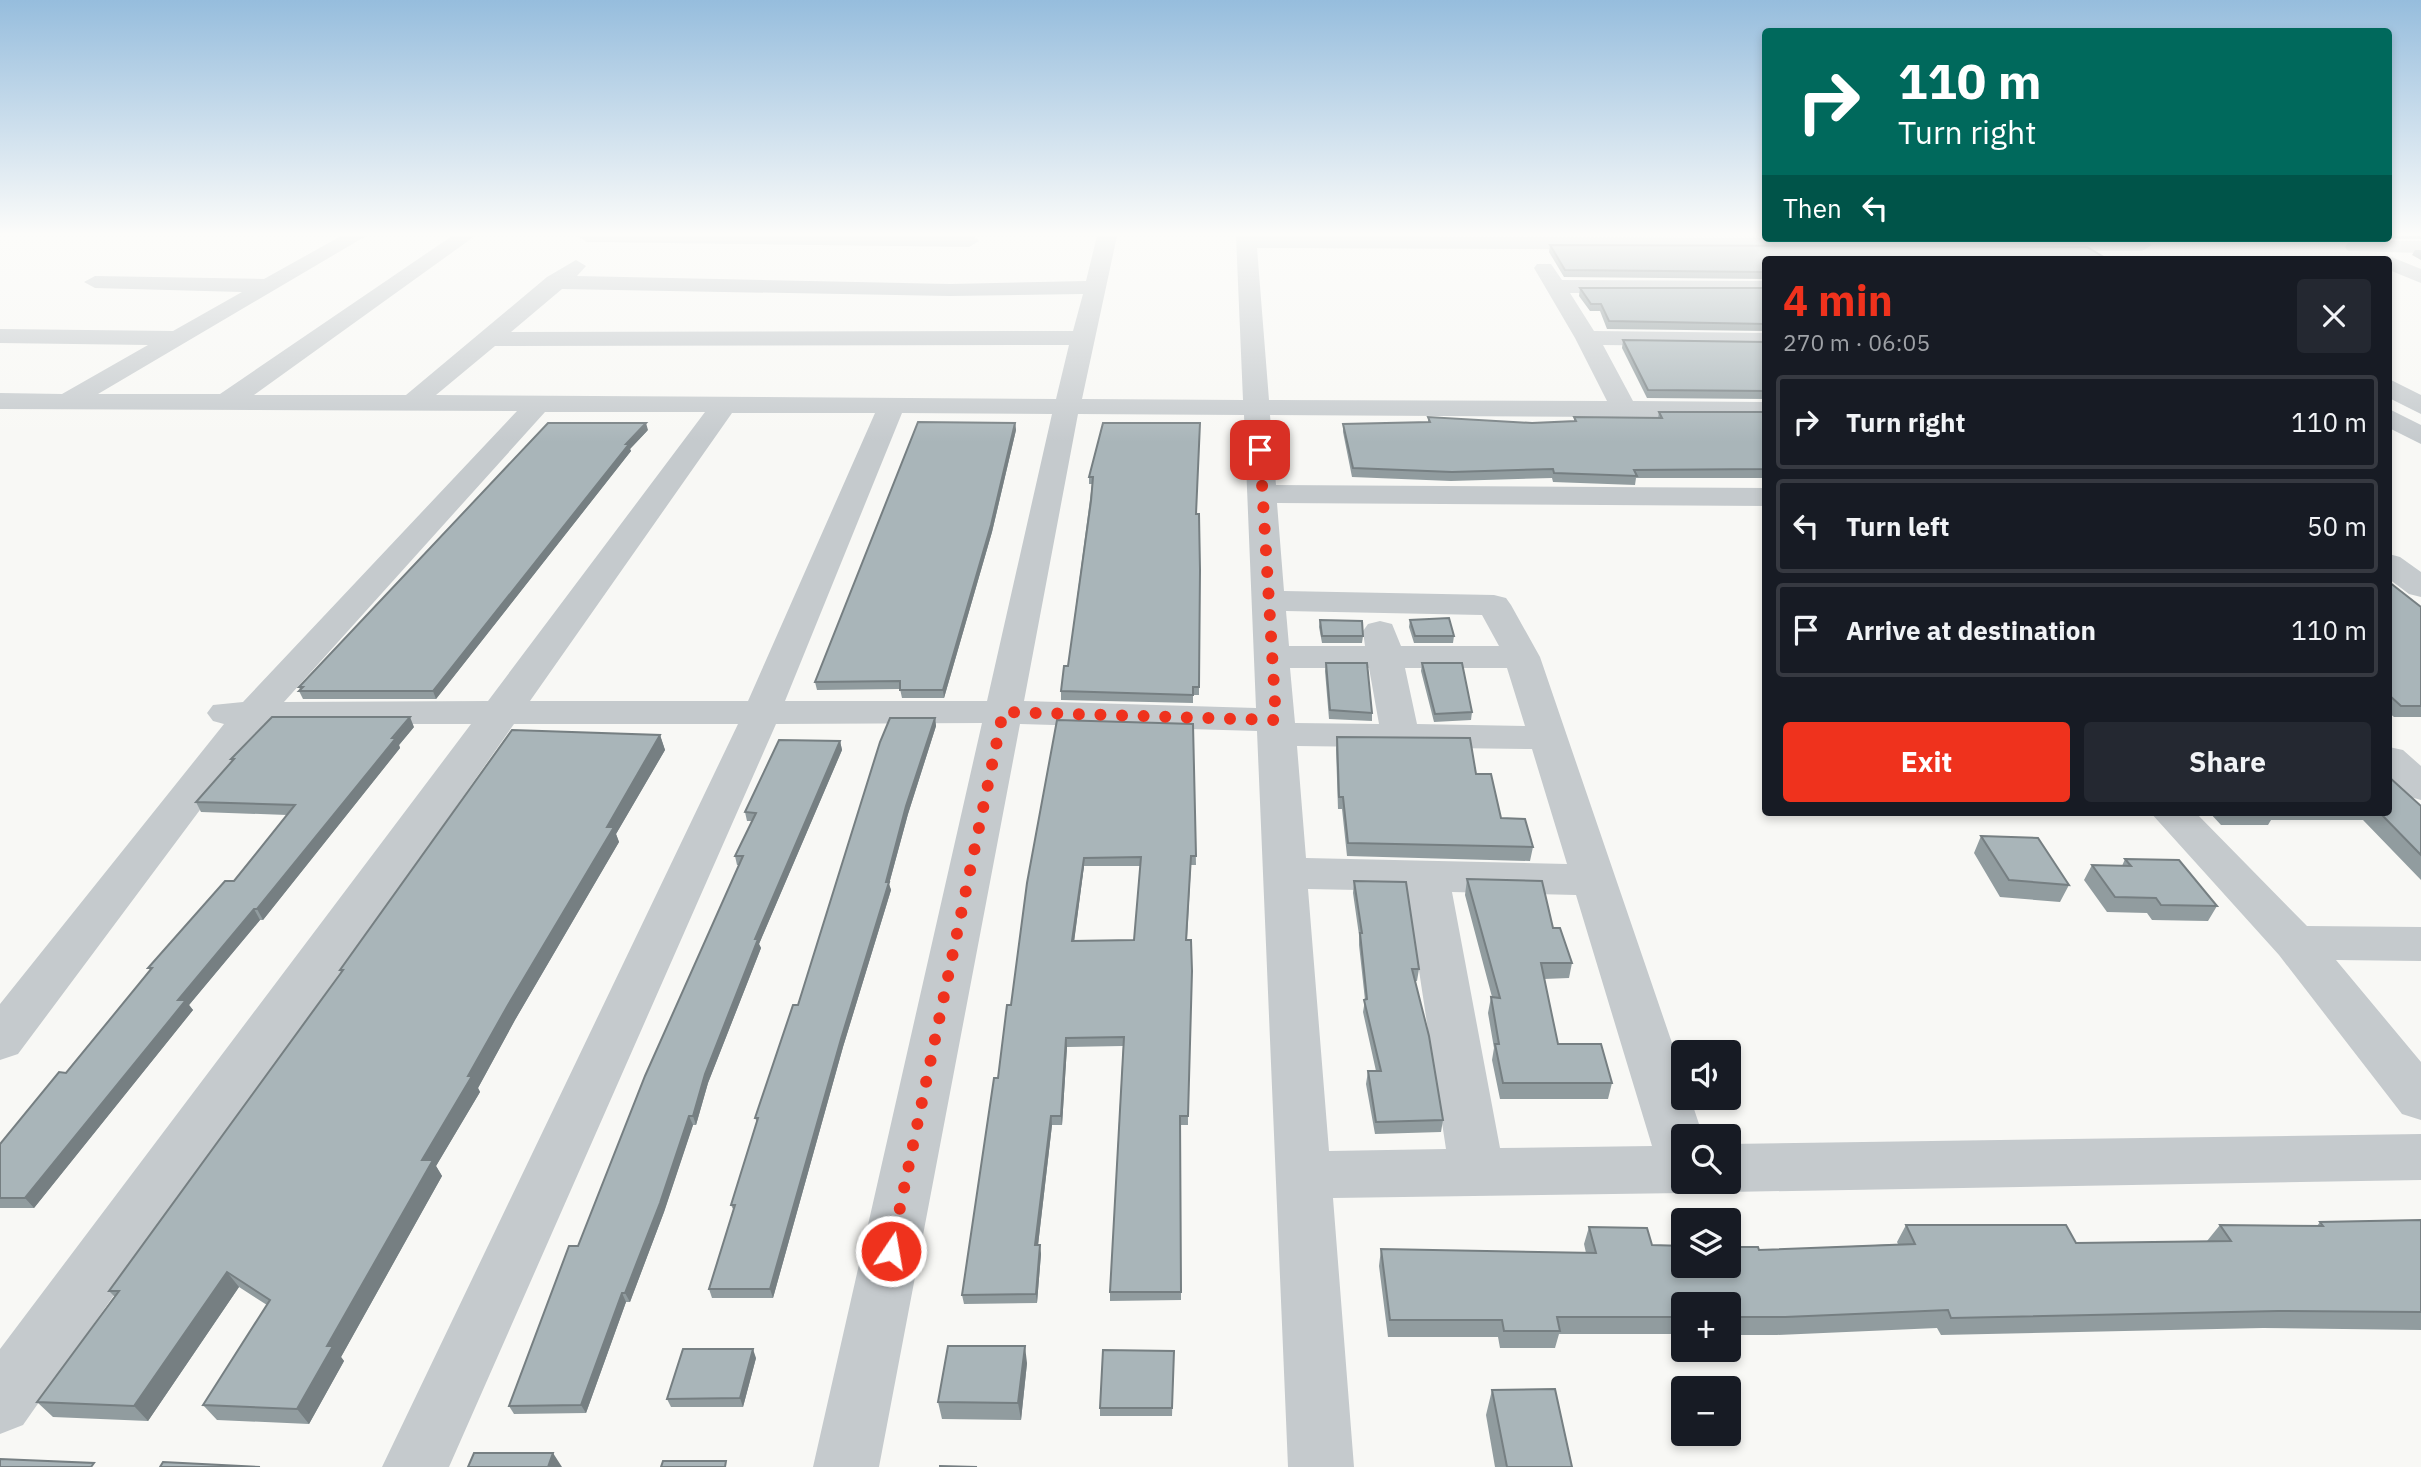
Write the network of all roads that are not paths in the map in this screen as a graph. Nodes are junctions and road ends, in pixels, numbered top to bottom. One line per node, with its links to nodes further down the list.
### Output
1 (236, 304): 8 (street)
2 (366, 304): 16 (street)
3 (529, 304): 9 (street)
4 (1091, 304): 10 (street)
5 (1250, 304): 23 (street)
6 (1567, 304): 11 (street)
7 (0, 337): 8 (street)
8 (178, 338): 15 (street)
9 (491, 338): 10 (street); 17 (street)
10 (1083, 338): 21 (street)
11 (1587, 338): 12 (street); 24 (street)
12 (1762, 340)
13 (2392, 389): 22 (street)
14 (0, 401): 15 (street)
15 (68, 401): 16 (street)
16 (226, 402): 17 (street)
17 (412, 403): 18 (street)
18 (539, 403): 19 (street); 42 (street)
19 (725, 404): 20 (street); 39 (street)
20 (892, 405): 21 (street); 40 (street)
21 (1067, 406): 23 (street); 41 (street)
22 (2421, 406)
23 (1257, 407): 24 (street); 30 (street)
24 (1624, 409): 25 (street)
25 (1762, 410)
26 (2421, 413): 27 (street)
27 (2392, 415)
28 (2392, 417): 29 (street)
29 (2421, 436)
30 (1262, 494): 31 (street); 34 (street)
31 (1762, 497)
32 (2392, 566): 33 (street)
33 (2421, 587)
34 (1269, 601): 35 (street); 37 (street)
35 (1375, 605): 36 (street); 38 (street)
36 (1385, 656): 37 (street); 38 (street); 44 (street)
37 (1272, 657): 43 (street)
38 (1522, 657): 45 (street)
39 (502, 712): 40 (street); 42 (street); 64 (street)
40 (762, 712): 41 (street); 65 (street)
41 (1003, 712): 43 (street); 66 (street)
42 (239, 713): 56 (street)
43 (1276, 727): 44 (street); 51 (street)
44 (1400, 736): 45 (street)
45 (1548, 738): 53 (street)
46 (2392, 748): 47 (street)
47 (2421, 748)
48 (2392, 762): 49 (street)
49 (2421, 787)
50 (2175, 816): 54 (street)
51 (1285, 873): 52 (street); 63 (street)
52 (1427, 876): 53 (street); 62 (street)
53 (1593, 880): 58 (street)
54 (2295, 943): 55 (street); 57 (street)
55 (2421, 944)
56 (0, 1040)
57 (2421, 1099)
58 (1672, 1124)
59 (2421, 1157): 60 (street)
60 (1741, 1168)
61 (1671, 1169): 62 (street)
62 (1477, 1172): 63 (street)
63 (1304, 1175): 67 (street)
64 (0, 1402)
65 (415, 1467)
66 (846, 1467)
67 (1321, 1467)

